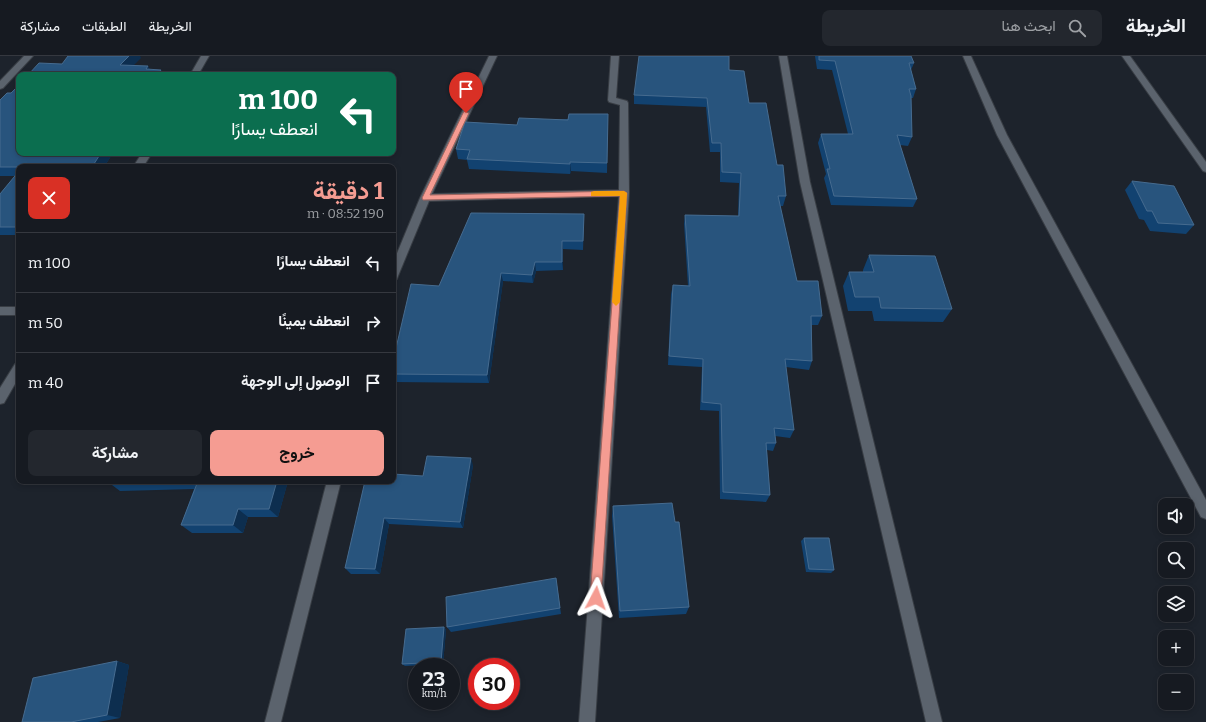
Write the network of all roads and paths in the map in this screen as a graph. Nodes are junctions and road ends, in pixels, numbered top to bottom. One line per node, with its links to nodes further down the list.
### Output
1 (29, 56): 9 (street)
2 (205, 56): 8 (street)
3 (493, 56): 12 (street)
4 (615, 56): 11 (street)
5 (783, 56): 22 (street)
6 (967, 56): 19 (street)
7 (1126, 56): 10 (street)
8 (196, 72)
9 (0, 86)
10 (1206, 169)
11 (624, 193): 12 (street); 21 (street)
12 (425, 198): 13 (street)
13 (396, 269)
14 (0, 311): 15 (street)
15 (16, 311)
16 (16, 372): 17 (street)
17 (0, 399)
18 (333, 484): 20 (street)
19 (1206, 513)
20 (273, 722)
21 (587, 722)
22 (934, 722)

